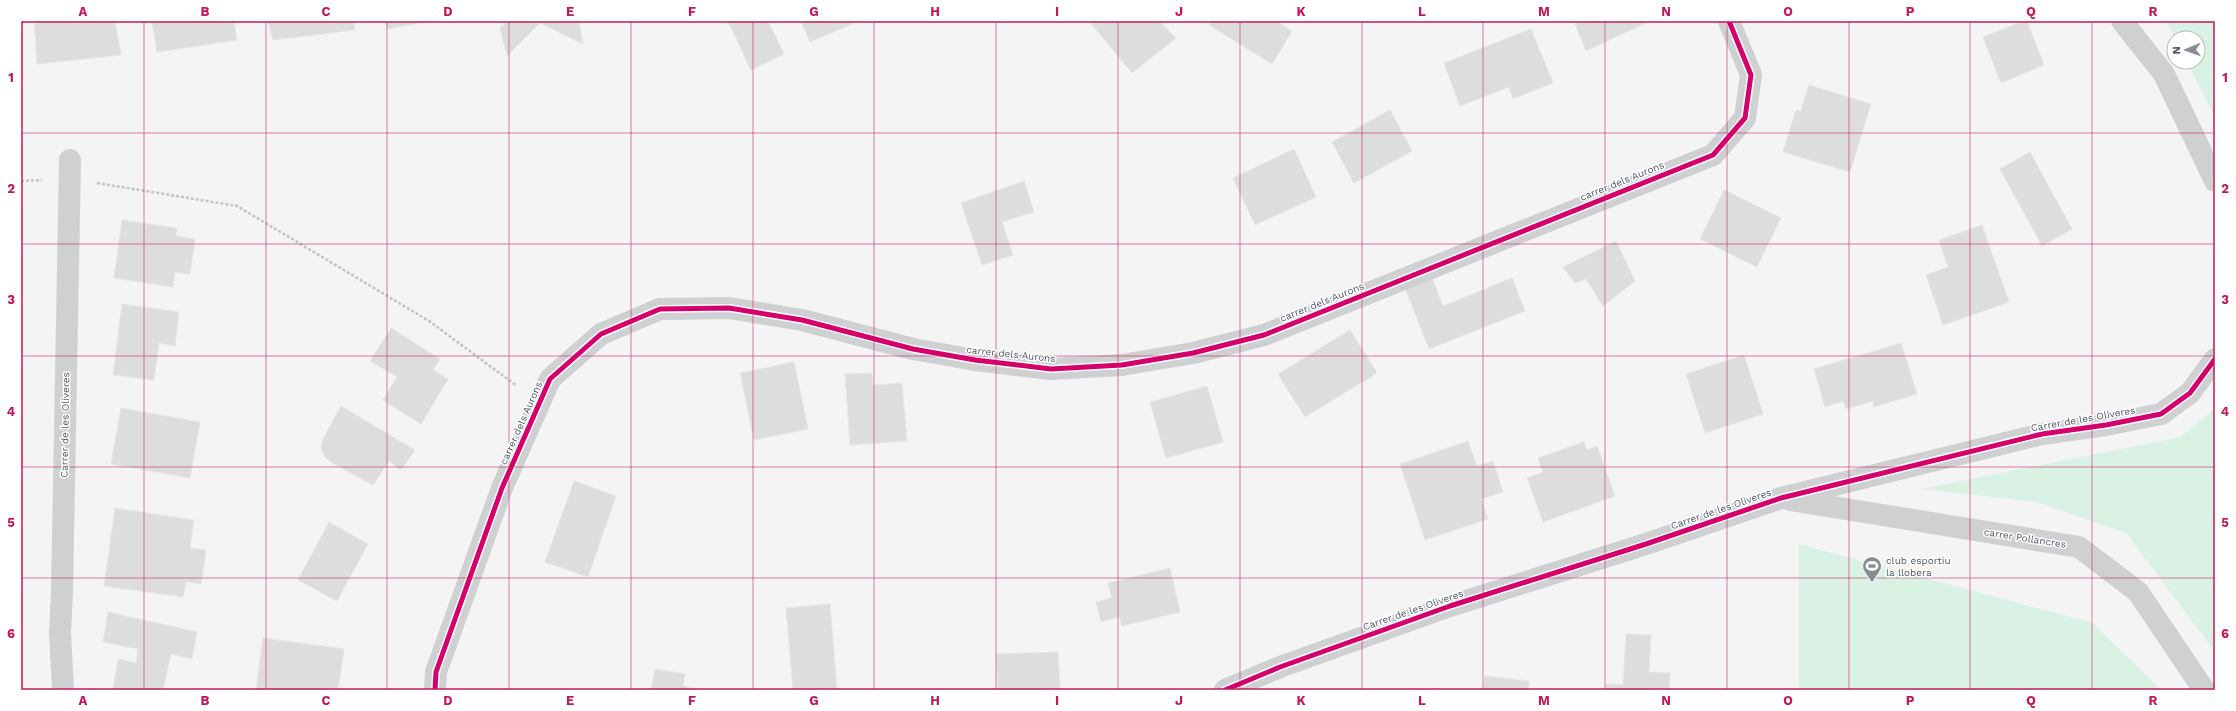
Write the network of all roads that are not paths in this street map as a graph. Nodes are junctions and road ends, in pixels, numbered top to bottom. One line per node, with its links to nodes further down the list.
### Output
1 (1729, 21): 8 (street, carrer dels Aurons)
2 (2122, 21): 4 (street)
3 (70, 169): 7 (street, Carrer de les Oliveres)
4 (2215, 181)
5 (2215, 359): 6 (street, Carrer de les Oliveres)
6 (1781, 498): 9 (street, Carrer de les Oliveres); 10 (street, carrer Pollancres)
7 (63, 690)
8 (434, 690)
9 (1225, 690)
10 (2204, 690)

